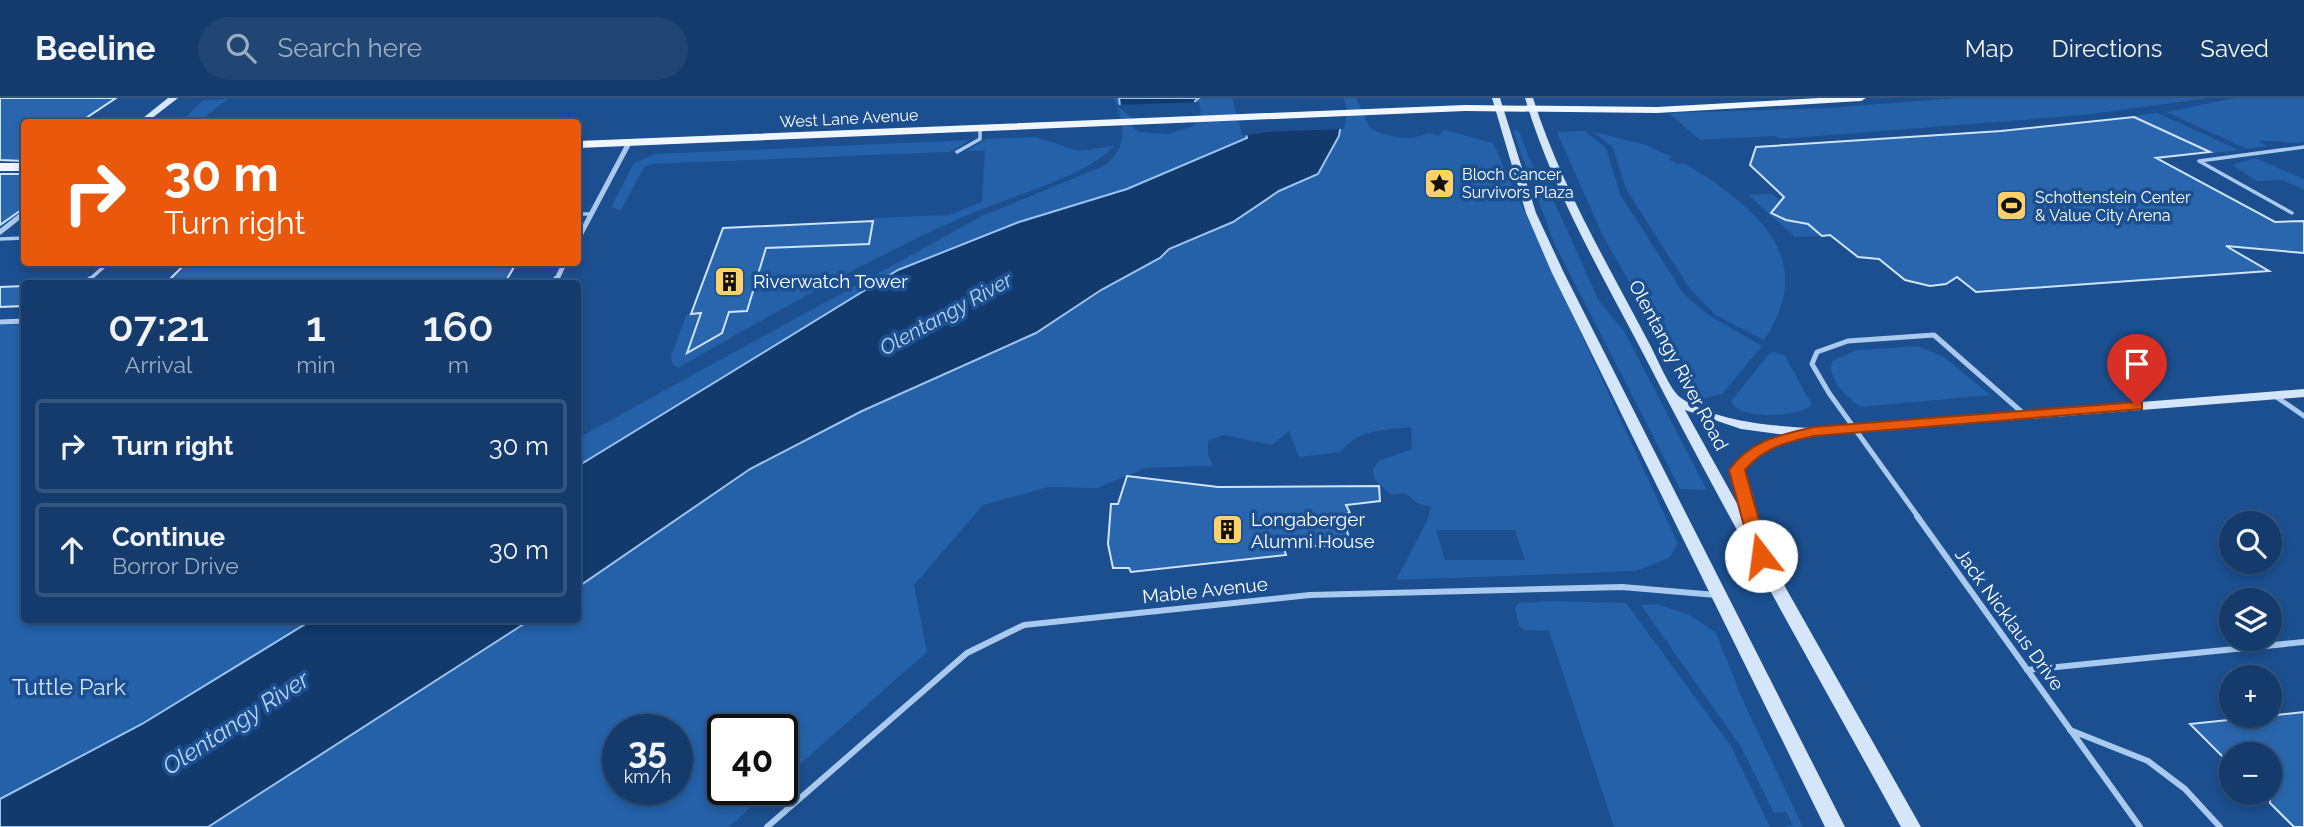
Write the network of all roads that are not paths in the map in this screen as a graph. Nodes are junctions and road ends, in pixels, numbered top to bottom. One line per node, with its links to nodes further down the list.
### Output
1 (174, 98): 6 (main road)
2 (1628, 98): 5 (main road, West Lane Avenue)
3 (1861, 98): 5 (main road, West Lane Avenue)
4 (1498, 102): 5 (main road, West Lane Avenue); 7 (main road, West Lane Avenue); 34 (main road)
5 (1530, 103): 28 (main road, Olentangy River Road)
6 (146, 119)
7 (980, 127): 8 (main road, West Lane Avenue); 11 (lane)
8 (629, 143): 9 (main road, West Lane Avenue); 16 (street)
9 (581, 145)
10 (2304, 147): 14 (lane)
11 (957, 152)
12 (0, 167): 13 (main road)
13 (21, 167)
14 (2292, 213)
15 (581, 214): 16 (lane)
16 (591, 214): 19 (street)
17 (21, 215): 18 (street)
18 (0, 232)
19 (581, 233)
20 (21, 237): 21 (lane)
21 (0, 239)
22 (105, 266): 23 (lane)
23 (89, 280)
24 (21, 321): 25 (lane)
25 (0, 322)
26 (2304, 393): 27 (main road)
27 (2274, 395): 29 (main road); 30 (lane)
28 (1673, 399): 32 (main road); 33 (main road, Olentangy River Road)
29 (2024, 415): 31 (main road); 31 (lane, Jack Nicklaus Drive)
30 (2304, 416)
31 (1855, 429): 32 (main road); 36 (lane, Jack Nicklaus Drive)
32 (1814, 432): 33 (main road)
33 (1761, 556): 40 (main road, Olentangy River Road)
34 (1719, 595): 38 (lane, Mable Avenue); 39 (main road)
35 (2304, 642): 36 (lane)
36 (2027, 670): 37 (lane, Jack Nicklaus Drive)
37 (2070, 730): 41 (lane, Jack Nicklaus Drive); 42 (lane)
38 (766, 827)
39 (1835, 827)
40 (1911, 827)
41 (2140, 827)
42 (2220, 827)

